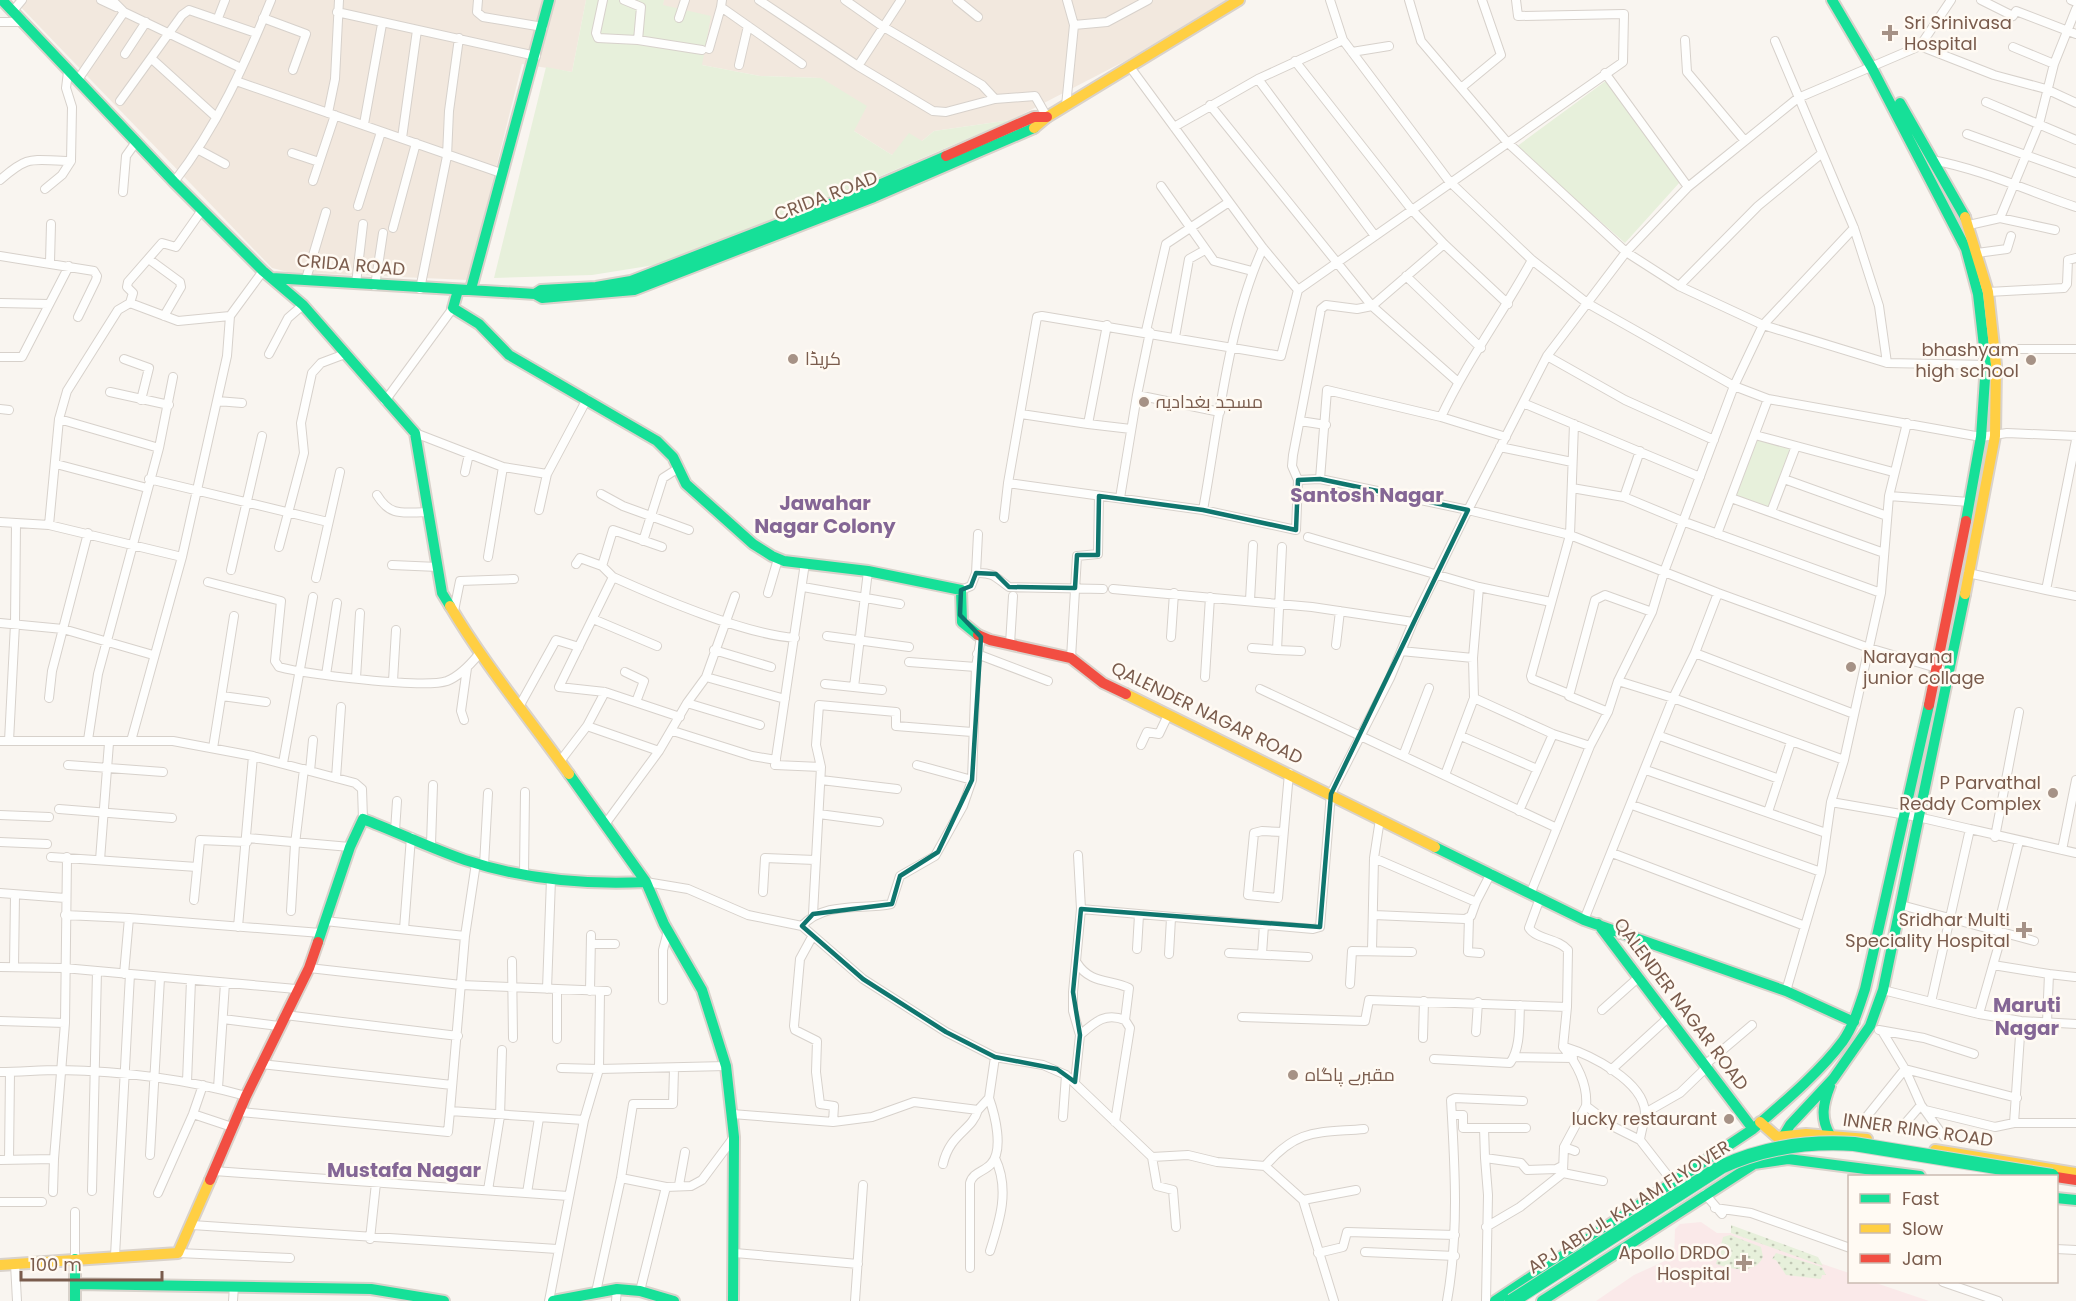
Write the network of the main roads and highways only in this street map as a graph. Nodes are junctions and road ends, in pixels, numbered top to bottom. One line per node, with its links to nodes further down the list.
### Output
1 (2, 0): 7 (main road)
2 (549, 0): 8 (main road)
3 (1239, 0): 8 (main road, CRIDA ROAD)
4 (1832, 0): 6 (main road)
5 (1841, 0): 6 (main road)
6 (1876, 67): 9 (main road); 9 (main road)
7 (267, 275): 8 (main road, CRIDA ROAD); 13 (main road)
8 (465, 290): 14 (main road, QALENDER NAGAR ROAD)
9 (1991, 365): 10 (main road)
10 (1988, 436): 11 (main road); 11 (main road)
11 (1943, 670): 12 (main road)
12 (1912, 816): 15 (main road); 16 (main road)
13 (646, 882): 28 (main road); 36 (main road)
14 (1591, 922): 15 (main road); 17 (main road, QALENDER NAGAR ROAD)
15 (1854, 1022): 17 (main road)
16 (1833, 1079): 18 (main road); 19 (main road)
17 (1757, 1126): 19 (main road); 37 (main road)
18 (1830, 1135): 19 (main road, INNER RING ROAD); 21 (main road, INNER RING ROAD)
19 (1782, 1137): 20 (main road)
20 (1770, 1160): 22 (main road); 39 (main road)
21 (2076, 1173)
22 (1912, 1175)
23 (2046, 1175): 38 (main road, APJ ABDUL KALAM FLYOVER, bridge)
24 (2058, 1177): 25 (main road)
25 (2076, 1180)
26 (2058, 1198): 27 (main road)
27 (2076, 1200)
28 (75, 1259): 29 (main road); 30 (main road)
29 (0, 1265)
30 (76, 1284): 32 (main road); 33 (main road)
31 (616, 1295): 34 (main road); 35 (main road)
32 (75, 1301)
33 (444, 1301)
34 (551, 1301)
35 (674, 1301)
36 (733, 1301)
37 (1495, 1301)
38 (1512, 1301)
39 (1542, 1301)

